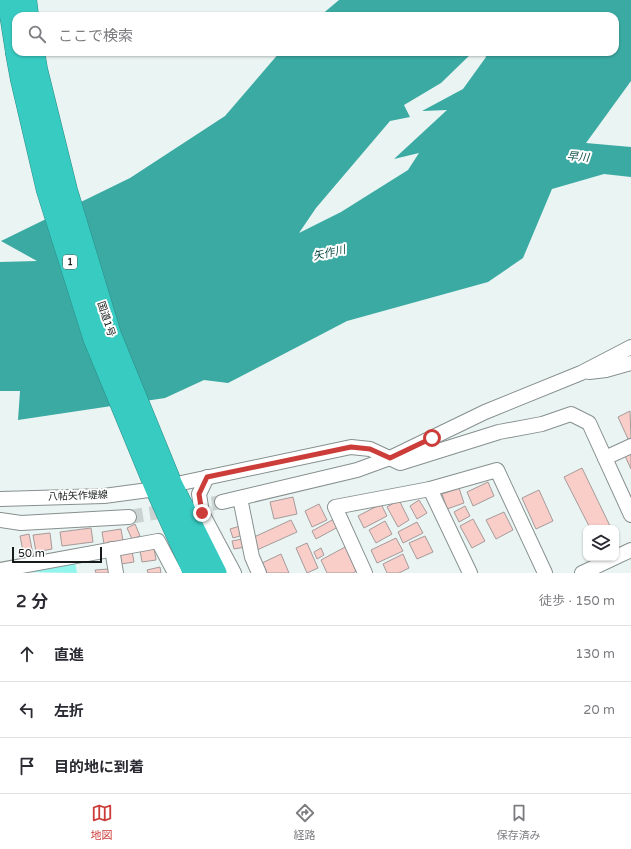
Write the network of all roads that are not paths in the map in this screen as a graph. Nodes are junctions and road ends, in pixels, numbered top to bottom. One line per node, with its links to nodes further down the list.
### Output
1 (8, 0): 4 (highway, 国道1号 / 1)
2 (26, 0): 3 (highway)
3 (28, 12)
4 (12, 26)
5 (17, 56): 13 (highway, 国道1号 / 1)
6 (35, 56): 13 (highway, 国道1号 / 1)
7 (631, 347): 9 (street)
8 (631, 363): 9 (street)
9 (581, 373): 11 (street)
10 (631, 446): 12 (street)
11 (390, 458): 12 (street); 14 (street, 八帖矢作堤線); 17 (street)
12 (605, 458): 20 (street)
13 (155, 463): 15 (highway, 国道1号 / 1)
14 (207, 477): 15 (street, 八帖矢作堤線); 32 (street)
15 (164, 487): 18 (street, 八帖矢作堤線); 30 (highway, 国道1号 / 1); 31 (highway, 国道1号 / 1)
16 (430, 489): 34 (street); 35 (street); 36 (street)
17 (240, 498): 19 (street); 33 (street)
18 (0, 499)
19 (222, 502)
20 (631, 516)
21 (129, 517): 22 (street)
22 (0, 520)
23 (112, 549): 27 (street); 28 (street); 29 (street)
24 (631, 550): 25 (street)
25 (619, 556)
26 (608, 561): 37 (street)
27 (0, 570)
28 (116, 573)
29 (175, 573)
30 (194, 573)
31 (216, 573)
32 (234, 573)
33 (259, 573)
34 (364, 573)
35 (470, 573)
36 (545, 573)
37 (582, 573)

